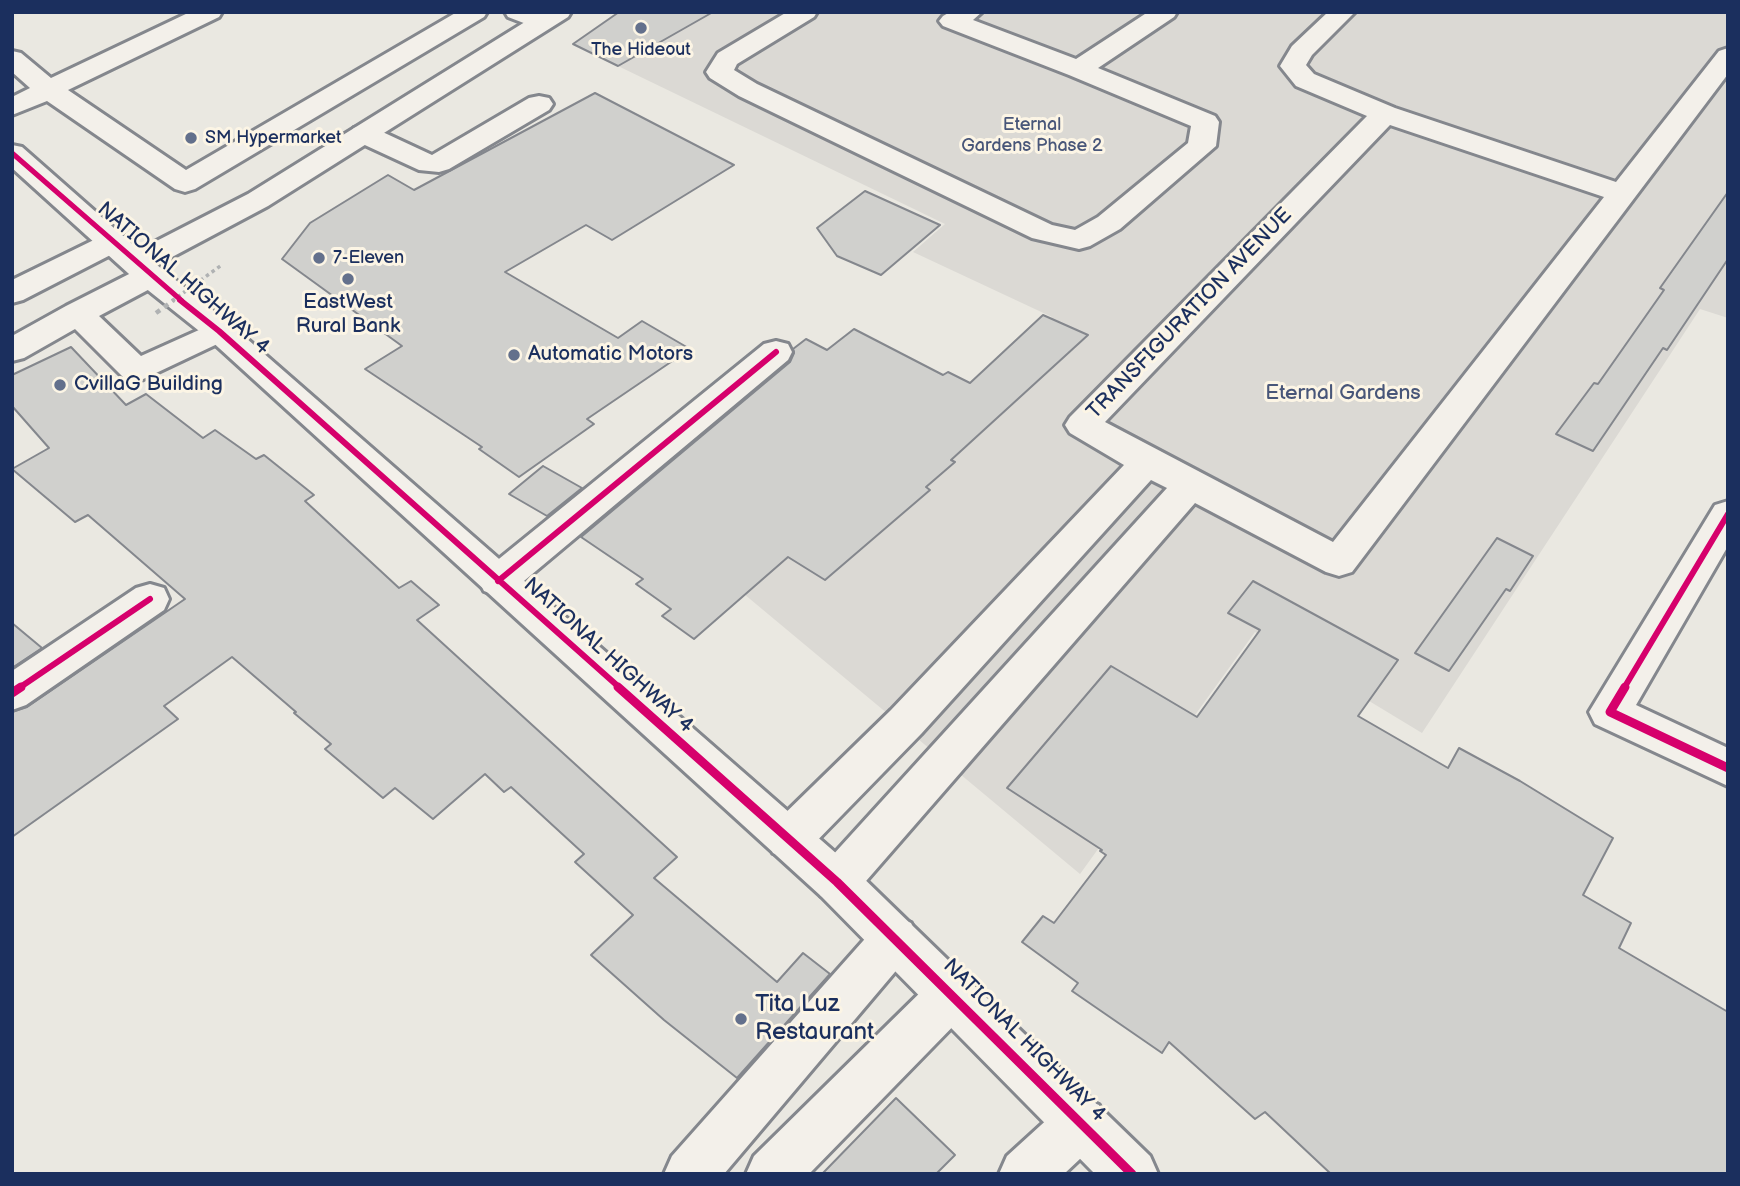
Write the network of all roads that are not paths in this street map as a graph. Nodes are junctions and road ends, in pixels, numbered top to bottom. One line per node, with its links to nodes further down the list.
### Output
1 (209, 12): 11 (main road)
2 (475, 12): 11 (main road)
3 (805, 12): 10 (main road)
4 (1165, 12): 10 (main road)
5 (1343, 12): 14 (main road)
6 (950, 15): 10 (main road)
7 (540, 16): 15 (main road)
8 (1728, 56): 17 (main road)
9 (12, 59): 11 (main road)
10 (1078, 69)
11 (49, 90): 13 (main road)
12 (539, 104): 15 (main road)
13 (12, 107)
14 (1385, 114): 17 (main road); 27 (main road, TRANSFIGURATION AVENUE)
15 (364, 134): 19 (main road)
16 (12, 152): 19 (main road, NATIONAL HIGHWAY 4)
17 (1622, 194): 28 (main road, TRANSFIGURATION AVENUE)
18 (12, 257): 20 (main road)
19 (139, 274): 20 (main road); 22 (main road); 23 (main road); 24 (main road, NATIONAL HIGHWAY 4)
20 (41, 279): 21 (main road)
21 (12, 293)
22 (78, 313): 24 (main road); 25 (main road)
23 (12, 326)
24 (219, 331): 30 (main road, NATIONAL HIGHWAY 4)
25 (12, 349)
26 (776, 352): 30 (main road)
27 (1147, 462): 28 (main road, TRANSFIGURATION AVENUE); 34 (main road)
28 (1191, 484): 35 (main road)
29 (1728, 514): 33 (main road)
30 (498, 581): 34 (main road, NATIONAL HIGHWAY 4)
31 (150, 599): 32 (main road)
32 (12, 693)
33 (1728, 768)
34 (789, 839): 35 (main road, NATIONAL HIGHWAY 4)
35 (837, 882): 36 (main road, NATIONAL HIGHWAY 4)
36 (895, 938): 37 (main road, NATIONAL HIGHWAY 4); 39 (main road)
37 (952, 994): 38 (main road, NATIONAL HIGHWAY 4); 40 (main road)
38 (1081, 1123): 41 (main road); 42 (main road, NATIONAL HIGHWAY 4)
39 (690, 1174)
40 (772, 1174)
41 (1025, 1174)
42 (1132, 1174)

